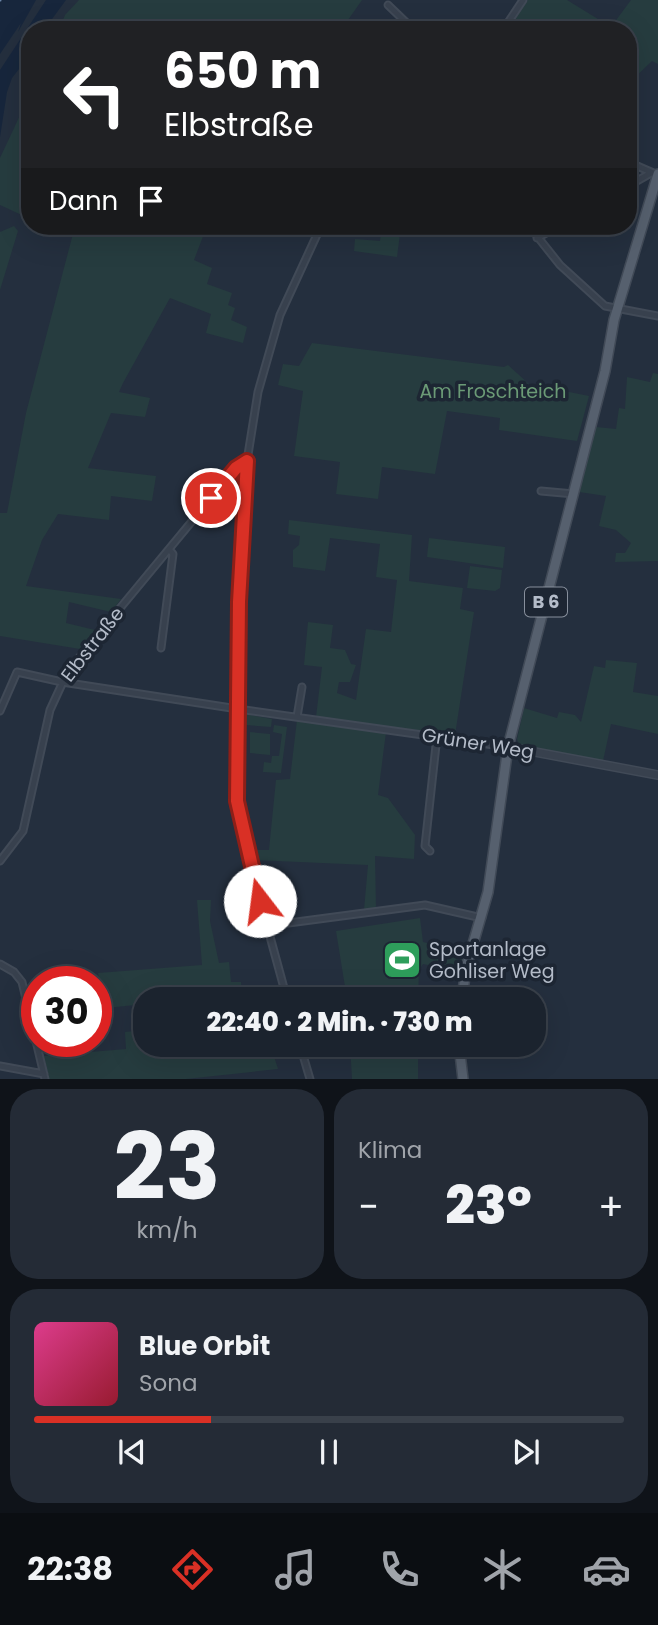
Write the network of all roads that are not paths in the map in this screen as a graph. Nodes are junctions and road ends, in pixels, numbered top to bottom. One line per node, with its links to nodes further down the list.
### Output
1 (523, 0): 4 (street)
2 (388, 5): 3 (street)
3 (405, 21)
4 (509, 21)
5 (637, 166): 6 (street)
6 (654, 174): 7 (street); 12 (main road, B 6)
7 (637, 182)
8 (316, 235): 14 (street)
9 (535, 235): 11 (street)
10 (542, 235): 11 (street)
11 (537, 238): 12 (street)
12 (617, 310): 13 (street); 16 (main road, B 6)
13 (658, 316)
14 (247, 461): 17 (street, Elbstraße); 21 (street)
15 (541, 491): 16 (street)
16 (574, 494): 25 (main road, B 6)
17 (169, 549): 18 (street); 19 (street, Elbstraße)
18 (161, 649)
19 (62, 682): 21 (street, Grüner Weg); 22 (street, Grüner Weg); 28 (street, Elbstraße)
20 (302, 687): 23 (street)
21 (235, 707): 23 (street, Grüner Weg); 30 (street)
22 (0, 711)
23 (297, 717): 24 (street, Grüner Weg)
24 (437, 736): 25 (street, Grüner Weg); 27 (street)
25 (508, 747): 26 (street, Grüner Weg); 29 (main road, B 6)
26 (658, 775)
27 (430, 851)
28 (1, 856)
29 (482, 918): 30 (street); 33 (main road, B 6)
30 (266, 926): 32 (street)
31 (0, 964): 37 (street)
32 (284, 987)
33 (464, 987)
34 (304, 1057): 38 (street)
35 (461, 1057): 39 (main road)
36 (0, 1066): 37 (street)
37 (44, 1076)
38 (310, 1079)
39 (463, 1079)

